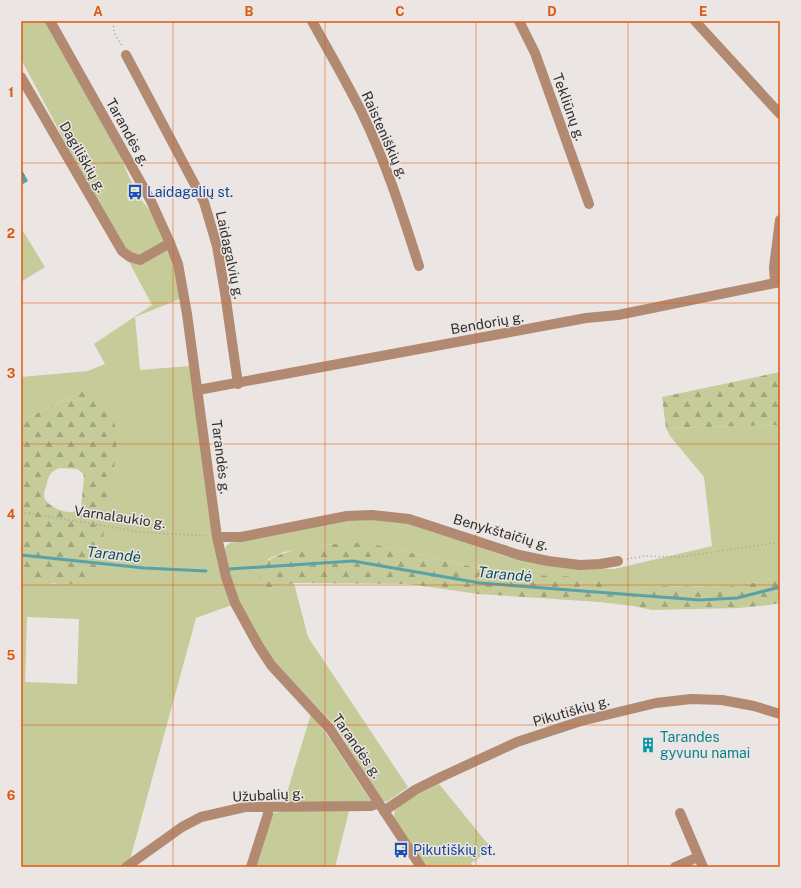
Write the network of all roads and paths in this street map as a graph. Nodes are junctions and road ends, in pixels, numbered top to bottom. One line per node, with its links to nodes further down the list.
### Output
1 (50, 21): 11 (street, Tarandės g.)
2 (312, 21): 12 (street, Raisteniškių g.)
3 (519, 21): 9 (street, Tekliūnų g.)
4 (695, 21): 8 (street)
5 (112, 22): 6 (path)
6 (126, 55): 14 (street, Laidagalvių g.)
7 (21, 77): 11 (street, Dagiliškių g.)
8 (780, 114)
9 (589, 204)
10 (780, 220): 13 (street)
11 (170, 243): 15 (street, Tarandės g.)
12 (420, 266)
13 (778, 283): 14 (street, Bendorių g.)
14 (238, 384): 15 (street, Bendorių g.)
15 (198, 390): 17 (street, Tarandės g.)
16 (21, 512): 17 (path, Varnalaukio g.)
17 (217, 536): 19 (street, Benykštaičių g.); 22 (street, Tarandės g.)
18 (780, 542): 19 (path)
19 (618, 561)
20 (780, 714): 22 (street, Pikutiškių g.)
21 (268, 807): 22 (street, Užubalių g.); 25 (street, Užubalių g.); 26 (street)
22 (381, 807): 27 (street, Tarandės g.)
23 (680, 813): 24 (street)
24 (698, 857): 28 (street); 29 (street)
25 (126, 867)
26 (251, 867)
27 (421, 867)
28 (675, 867)
29 (703, 867)

